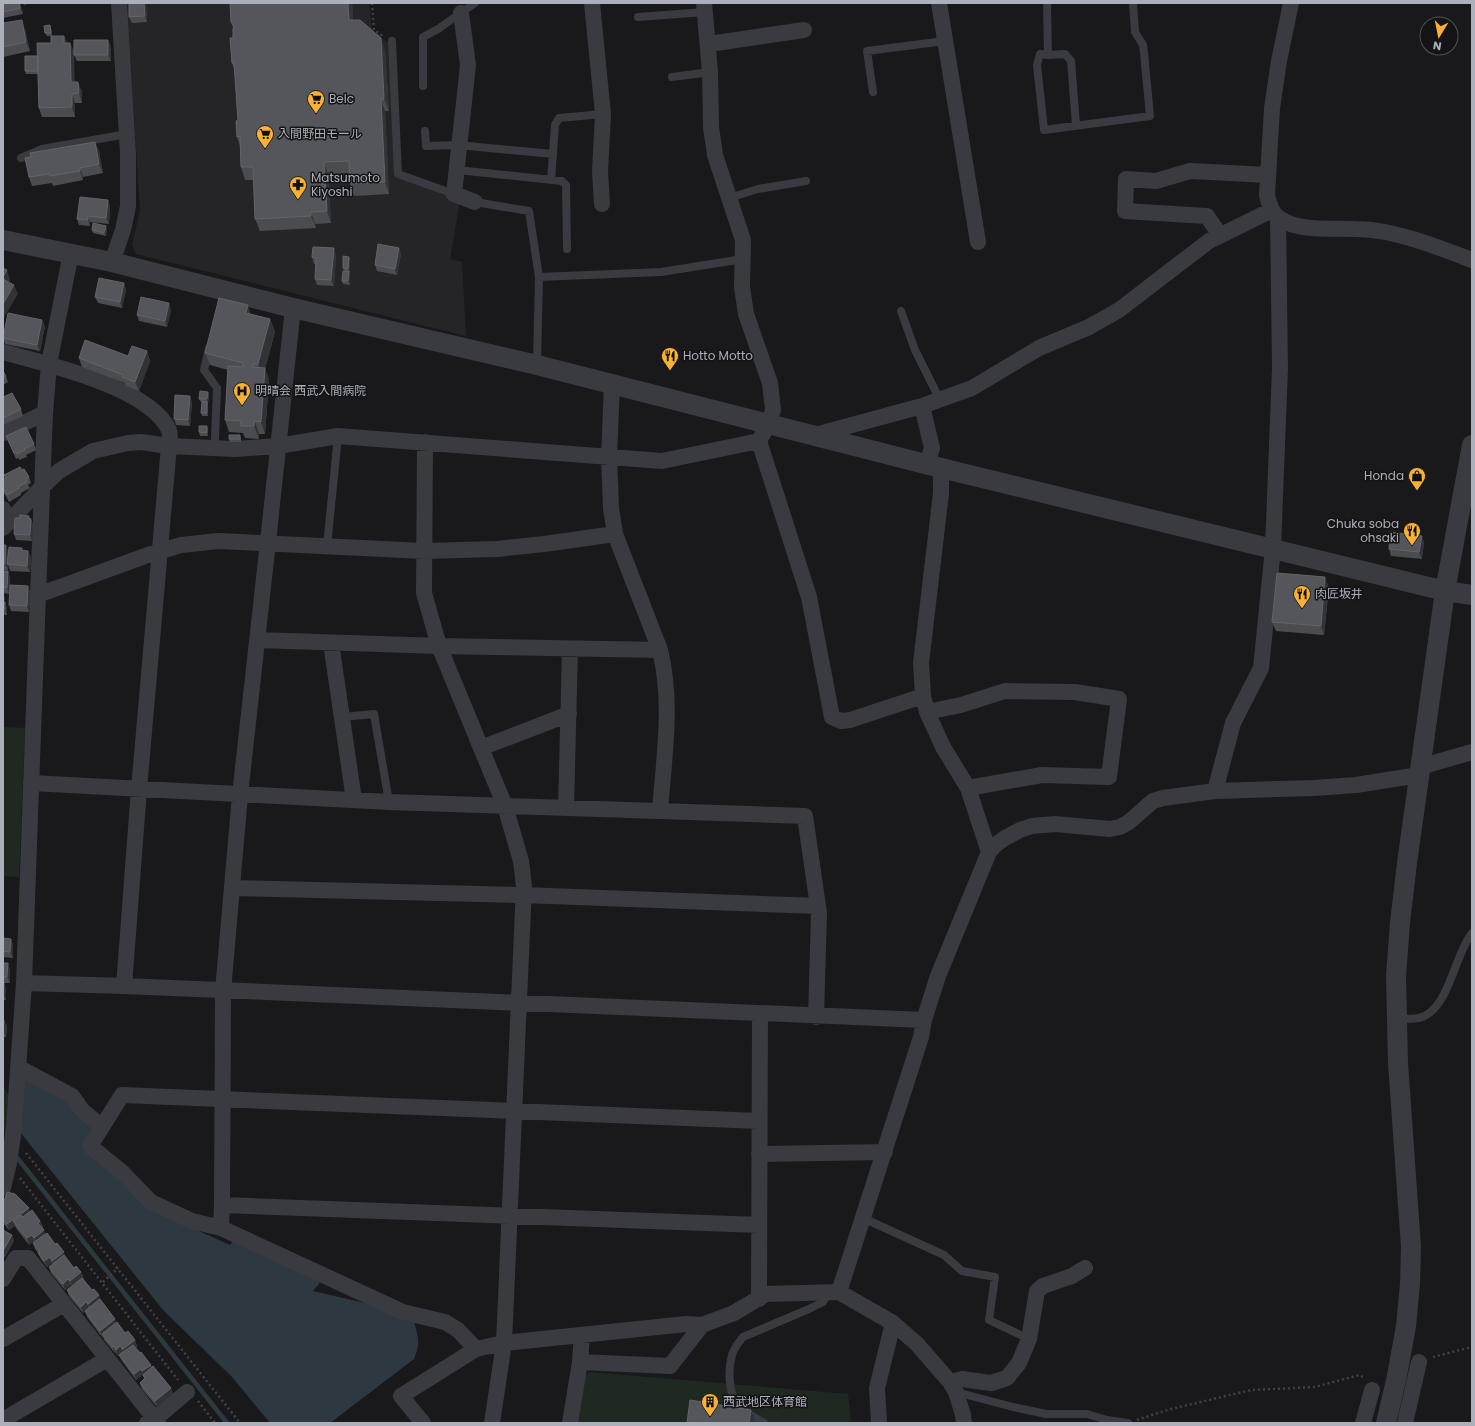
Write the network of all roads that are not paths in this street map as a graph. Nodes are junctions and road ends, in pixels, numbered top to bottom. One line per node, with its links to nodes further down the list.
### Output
1 (119, 3): 23 (street)
2 (474, 3): 9 (lane)
3 (592, 3): 20 (street)
4 (939, 3): 13 (street)
5 (1047, 3): 15 (lane)
6 (1133, 3): 21 (lane)
7 (1291, 3): 28 (street)
8 (705, 8): 10 (lane); 14 (street)
9 (461, 13): 18 (lane); 24 (street)
10 (638, 17)
11 (804, 30): 14 (street)
12 (392, 41): 31 (lane)
13 (945, 41): 19 (lane); 38 (street)
14 (709, 44): 16 (street)
15 (1048, 54): 21 (lane); 21 (lane)
16 (710, 72): 17 (lane); 32 (street)
17 (672, 77)
18 (423, 86)
19 (873, 92)
20 (602, 114): 25 (lane); 34 (street)
21 (1076, 125)
22 (425, 131): 24 (lane)
23 (127, 134): 26 (lane); 43 (street)
24 (458, 146): 25 (lane); 27 (street)
25 (553, 154): 29 (lane)
26 (21, 158)
27 (457, 170): 29 (lane); 31 (street)
28 (1268, 175): 35 (street); 36 (street)
29 (551, 180): 39 (lane)
30 (806, 180): 32 (lane)
31 (454, 194): 33 (street)
32 (729, 198): 41 (street)
33 (475, 202): 44 (lane)
34 (602, 204)
35 (1275, 214): 36 (street); 42 (street); 72 (street)
36 (1220, 235): 52 (street)
37 (3, 240): 40 (street)
38 (978, 242)
39 (567, 249)
40 (71, 253): 43 (street); 49 (street)
41 (743, 259): 44 (lane); 55 (street)
42 (1472, 260)
43 (112, 262): 45 (street)
44 (538, 277): 50 (lane)
45 (292, 308): 50 (street); 64 (street)
46 (901, 311): 52 (lane)
47 (212, 339): 59 (lane)
48 (3, 352): 49 (street)
49 (49, 364): 54 (street); 63 (street)
50 (537, 365): 51 (street)
51 (612, 384): 55 (street); 65 (street)
52 (940, 400): 53 (street)
53 (922, 406): 57 (street); 66 (street)
54 (46, 413): 56 (street); 67 (street)
55 (769, 423): 57 (street); 60 (street)
56 (3, 433)
57 (816, 435): 66 (street)
58 (338, 436): 61 (street); 64 (street); 71 (lane)
59 (215, 439)
60 (759, 441): 65 (street); 83 (street)
61 (425, 442): 65 (street); 73 (street)
62 (1472, 444): 75 (street)
63 (169, 446): 64 (street); 67 (street); 74 (street)
64 (278, 446): 70 (street)
65 (609, 457): 69 (street)
66 (934, 466): 72 (street); 83 (street)
67 (43, 486): 68 (street); 76 (street)
68 (5, 520)
69 (615, 534): 73 (street); 82 (street)
70 (268, 542): 71 (street); 74 (street); 78 (street)
71 (326, 546): 73 (street)
72 (1272, 548): 75 (street); 93 (street)
73 (424, 551): 80 (street)
74 (159, 552): 76 (street); 92 (street)
75 (1445, 591): 77 (street); 89 (street)
76 (38, 595): 90 (street)
77 (1472, 595)
78 (258, 640): 79 (street); 94 (street)
79 (331, 643): 80 (street); 86 (street)
80 (439, 646): 81 (street); 87 (street)
81 (570, 649): 82 (street); 85 (street)
82 (660, 650): 99 (street)
83 (923, 696): 84 (street)
84 (927, 712): 91 (street); 91 (street)
85 (569, 714): 87 (street); 98 (street)
86 (343, 718): 95 (street); 96 (lane)
87 (481, 748): 97 (street)
88 (1472, 752): 89 (street)
89 (1420, 771): 93 (street); 112 (street)
90 (32, 783): 92 (street); 105 (street)
91 (968, 788): 100 (street)
92 (139, 789): 94 (street); 106 (street)
93 (1216, 791): 100 (street)
94 (240, 794): 95 (street); 101 (street)
95 (354, 800): 96 (street)
96 (389, 802): 97 (street)
97 (504, 806): 98 (street); 102 (street)
98 (566, 808): 99 (street)
99 (660, 810): 103 (street)
100 (989, 852): 111 (street)
101 (232, 888): 102 (street); 107 (street)
102 (523, 895): 103 (street); 108 (street)
103 (818, 906): 110 (street)
104 (1472, 933): 112 (lane)
105 (24, 983): 106 (street); 113 (street)
106 (124, 986): 107 (street)
107 (223, 991): 108 (street); 114 (street)
108 (518, 1003): 109 (street); 115 (street)
109 (760, 1014): 110 (street); 116 (street)
110 (816, 1017): 111 (street)
111 (924, 1020): 118 (street)
112 (1397, 1020): 154 (street)
113 (18, 1067): 117 (street); 120 (street)
114 (222, 1100): 115 (street); 117 (street); 121 (street)
115 (514, 1112): 116 (street); 122 (street)
116 (759, 1121): 119 (street)
117 (102, 1127): 125 (street)
118 (885, 1152): 119 (street); 123 (street)
119 (759, 1154): 124 (street)
120 (3, 1188)
121 (222, 1205): 122 (street); 125 (street)
122 (510, 1217): 124 (street); 136 (street)
123 (863, 1218): 128 (street); 135 (lane)
124 (759, 1225): 129 (street)
125 (221, 1228): 137 (street)
126 (1085, 1268): 135 (street)
127 (3, 1278): 130 (street)
128 (833, 1292): 129 (street); 131 (street); 149 (lane)
129 (758, 1299): 132 (street)
130 (64, 1304): 134 (street); 138 (street)
131 (893, 1323): 141 (street); 150 (street)
132 (702, 1325): 133 (street); 139 (street)
133 (582, 1335): 136 (street); 139 (street)
134 (3, 1339)
135 (1029, 1339): 141 (street)
136 (504, 1343): 137 (street); 147 (street)
137 (476, 1349): 146 (street)
138 (107, 1359): 144 (street); 145 (street)
139 (580, 1362): 148 (street)
140 (1419, 1362): 155 (street)
141 (953, 1387): 151 (street); 152 (lane)
142 (1372, 1390): 153 (street)
143 (187, 1392): 145 (street)
144 (3, 1420)
145 (154, 1422)
146 (422, 1423)
147 (492, 1423)
148 (570, 1423)
149 (764, 1423)
150 (879, 1423)
151 (964, 1423)
152 (1128, 1423)
153 (1363, 1423)
154 (1386, 1423)
155 (1405, 1423)

